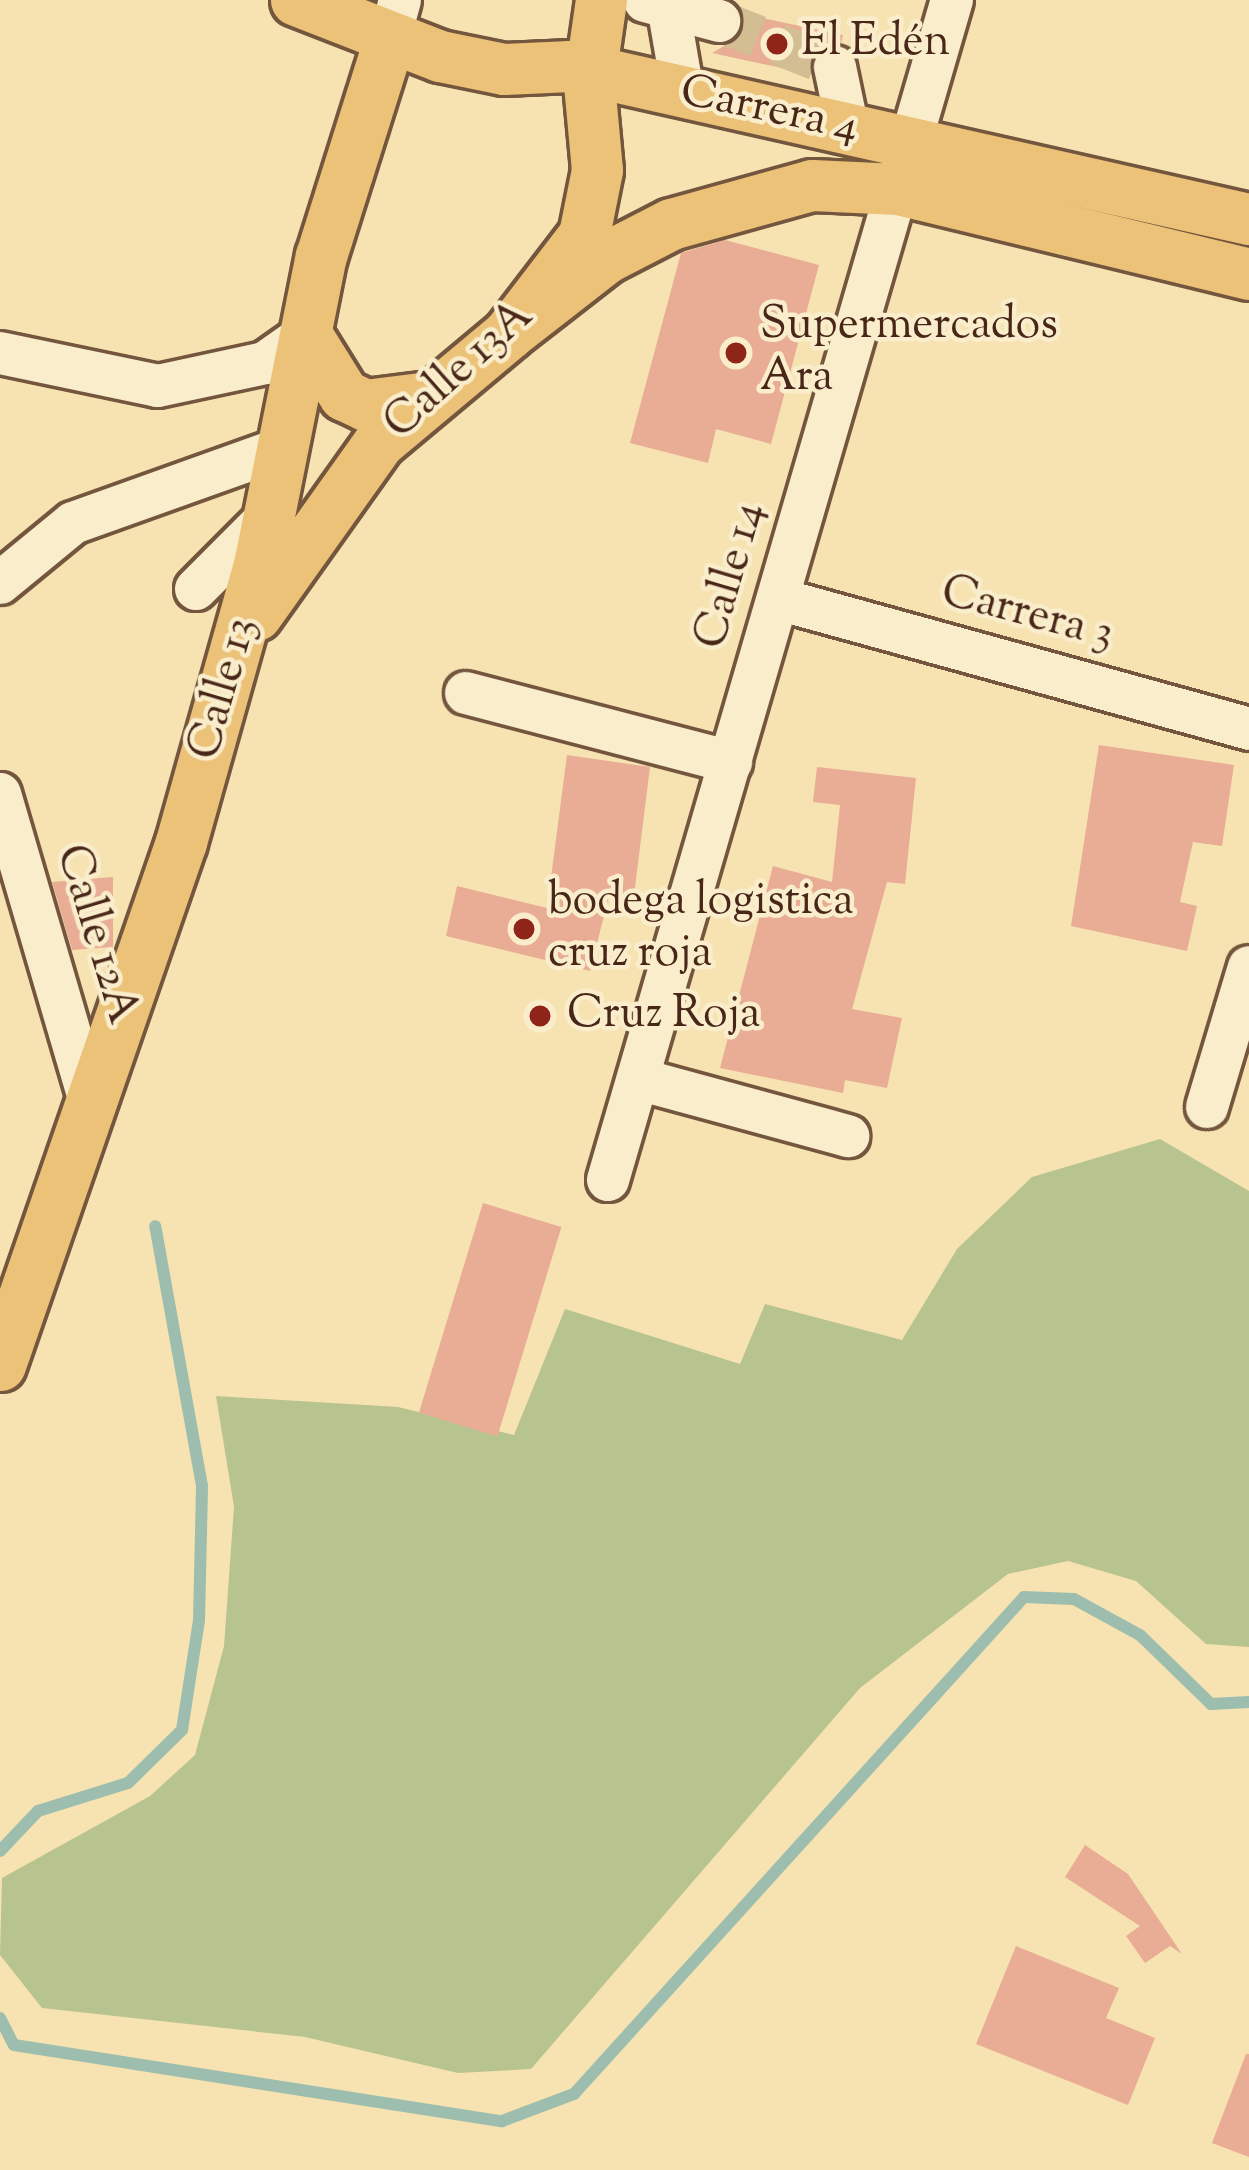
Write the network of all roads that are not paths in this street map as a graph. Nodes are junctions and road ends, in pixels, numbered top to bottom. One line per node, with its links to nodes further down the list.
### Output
1 (296, 0): 4 (main road, Carrera 4)
2 (952, 0): 10 (street, Calle 14)
3 (635, 3): 5 (street); 7 (main road, Calle 13A); 8 (street)
4 (377, 15): 7 (main road, Carrera 4); 13 (main road, Calle 13)
5 (719, 21)
6 (836, 67): 9 (street)
7 (590, 70): 8 (main road, Carrera 4); 14 (main road, Calle 13A)
8 (683, 93): 9 (main road, Carrera 4)
9 (848, 129): 10 (main road, Carrera 4)
10 (905, 166): 11 (main road, Carrera 4); 12 (main road, Carrera 4); 14 (main road, Carrera 4); 21 (street, Calle 14)
11 (1249, 219)
12 (1249, 274)
13 (306, 334): 15 (street); 16 (main road); 17 (main road, Calle 13)
14 (508, 334): 16 (main road, Calle 13A)
15 (0, 353)
16 (429, 397): 22 (main road, Calle 13A)
17 (283, 448): 18 (main road, Calle 13); 19 (street)
18 (268, 516): 20 (street); 22 (main road, Calle 13)
19 (0, 583)
20 (196, 589)
21 (778, 599): 24 (street, Carrera 3); 25 (street, Calle 14)
22 (241, 634): 29 (main road, Calle 13)
23 (466, 694): 25 (street)
24 (1249, 729)
25 (730, 762): 28 (street, Calle 14)
26 (0, 794): 29 (street, Calle 12A)
27 (1249, 967): 30 (street)
28 (638, 1079): 31 (street); 32 (street, Calle 14)
29 (91, 1105): 33 (main road, Calle 13)
30 (1207, 1107)
31 (848, 1136)
32 (608, 1180)
33 (0, 1365)

